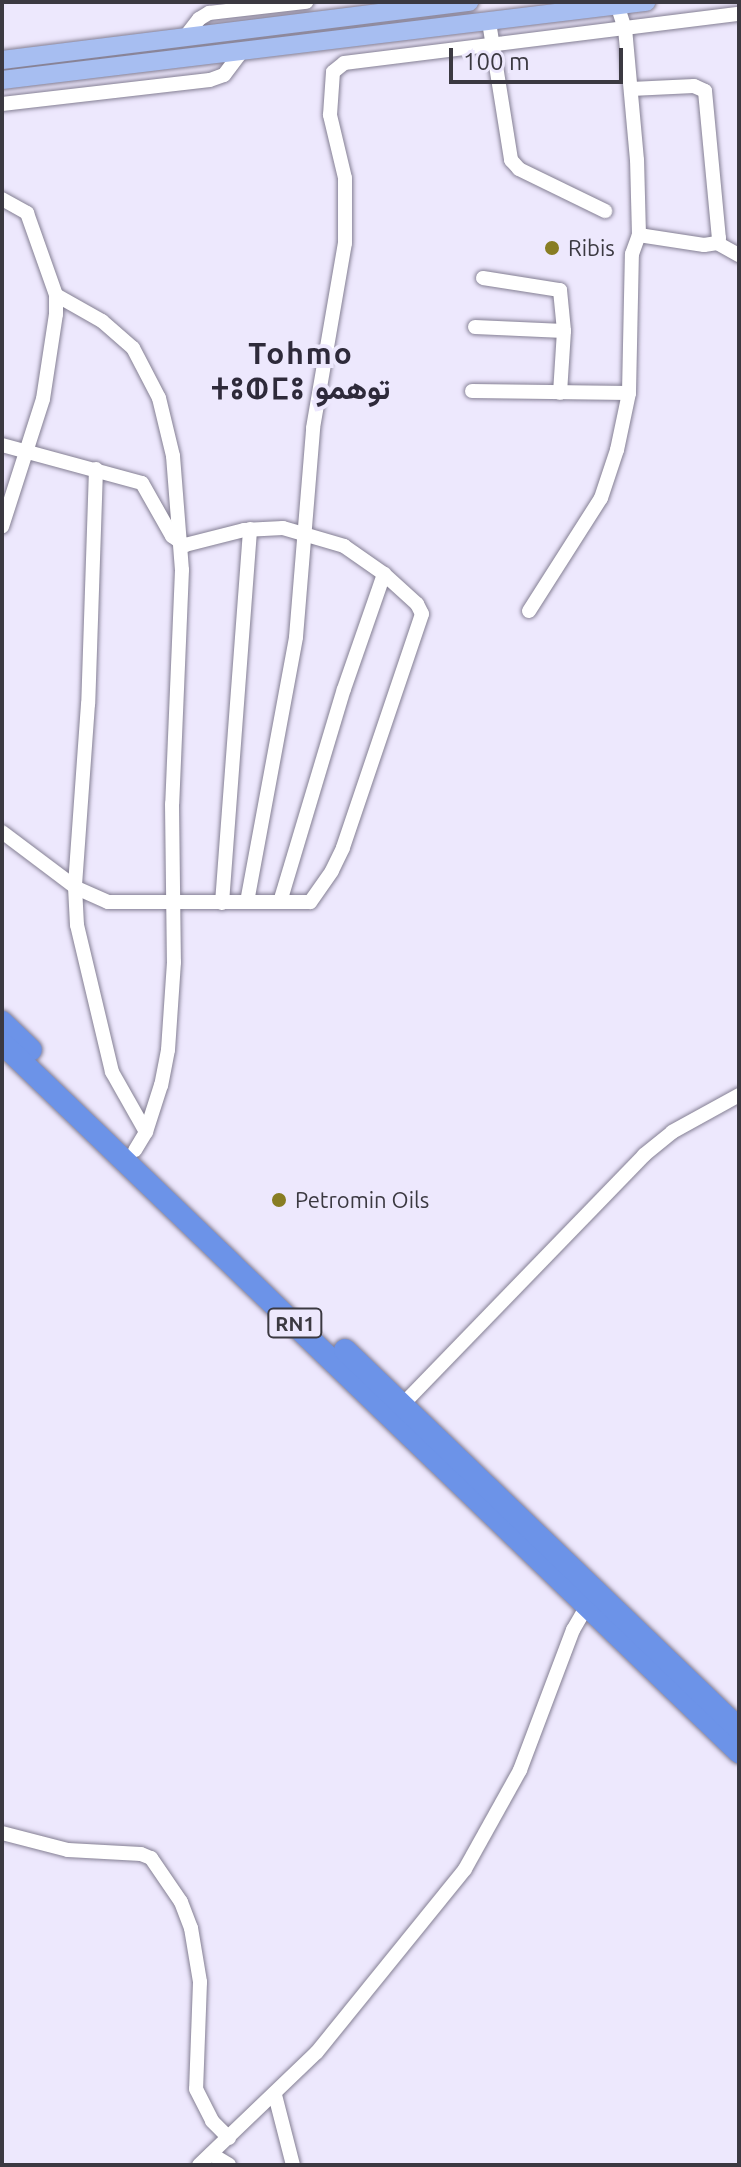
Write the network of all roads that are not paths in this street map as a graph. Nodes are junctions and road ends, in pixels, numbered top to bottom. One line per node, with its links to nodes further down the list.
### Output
1 (306, 2): 8 (street)
2 (469, 2): 8 (main road)
3 (646, 2): 4 (main road)
4 (616, 4): 6 (main road); 7 (street)
5 (739, 14): 7 (street)
6 (489, 22): 9 (street); 10 (main road)
7 (625, 29): 9 (street); 13 (street)
8 (185, 37): 11 (main road)
9 (493, 44): 16 (street); 32 (street)
10 (243, 50): 12 (main road); 14 (street)
11 (2, 60)
12 (2, 80)
13 (631, 89): 17 (street); 18 (street)
14 (2, 104)
15 (2, 199): 21 (street)
16 (605, 211)
17 (639, 235): 18 (street); 26 (street)
18 (717, 243): 19 (street)
19 (739, 255)
20 (483, 278): 23 (street)
21 (56, 295): 28 (street); 33 (street)
22 (475, 327): 23 (street)
23 (564, 331): 25 (street)
24 (472, 391): 25 (street)
25 (560, 393): 26 (street)
26 (629, 393): 35 (street)
27 (2, 445): 28 (street)
28 (27, 451): 29 (street); 30 (street)
29 (96, 469): 33 (street); 37 (street)
30 (2, 527)
31 (250, 529): 32 (street); 33 (street); 41 (street)
32 (306, 533): 34 (street); 38 (street)
33 (180, 543): 40 (street)
34 (384, 574): 39 (street); 39 (street)
35 (529, 611)
36 (2, 832): 37 (street)
37 (75, 887): 40 (street); 45 (street)
38 (247, 902): 39 (street); 41 (street)
39 (280, 902)
40 (172, 903): 41 (street); 45 (street)
41 (222, 903)
42 (2, 1022): 45 (highway, RN1)
43 (2, 1043): 47 (highway, RN1)
44 (739, 1095): 46 (street)
45 (140, 1141): 46 (highway, RN1)
46 (402, 1405): 47 (highway, RN1)
47 (592, 1599): 48 (highway, RN1); 49 (highway, RN1); 51 (street)
48 (739, 1729)
49 (739, 1752)
50 (2, 1833): 52 (street)
51 (275, 2095): 52 (street); 56 (street)
52 (229, 2138): 53 (street)
53 (211, 2154): 54 (street); 55 (street)
54 (199, 2165)
55 (229, 2165)
56 (293, 2165)

